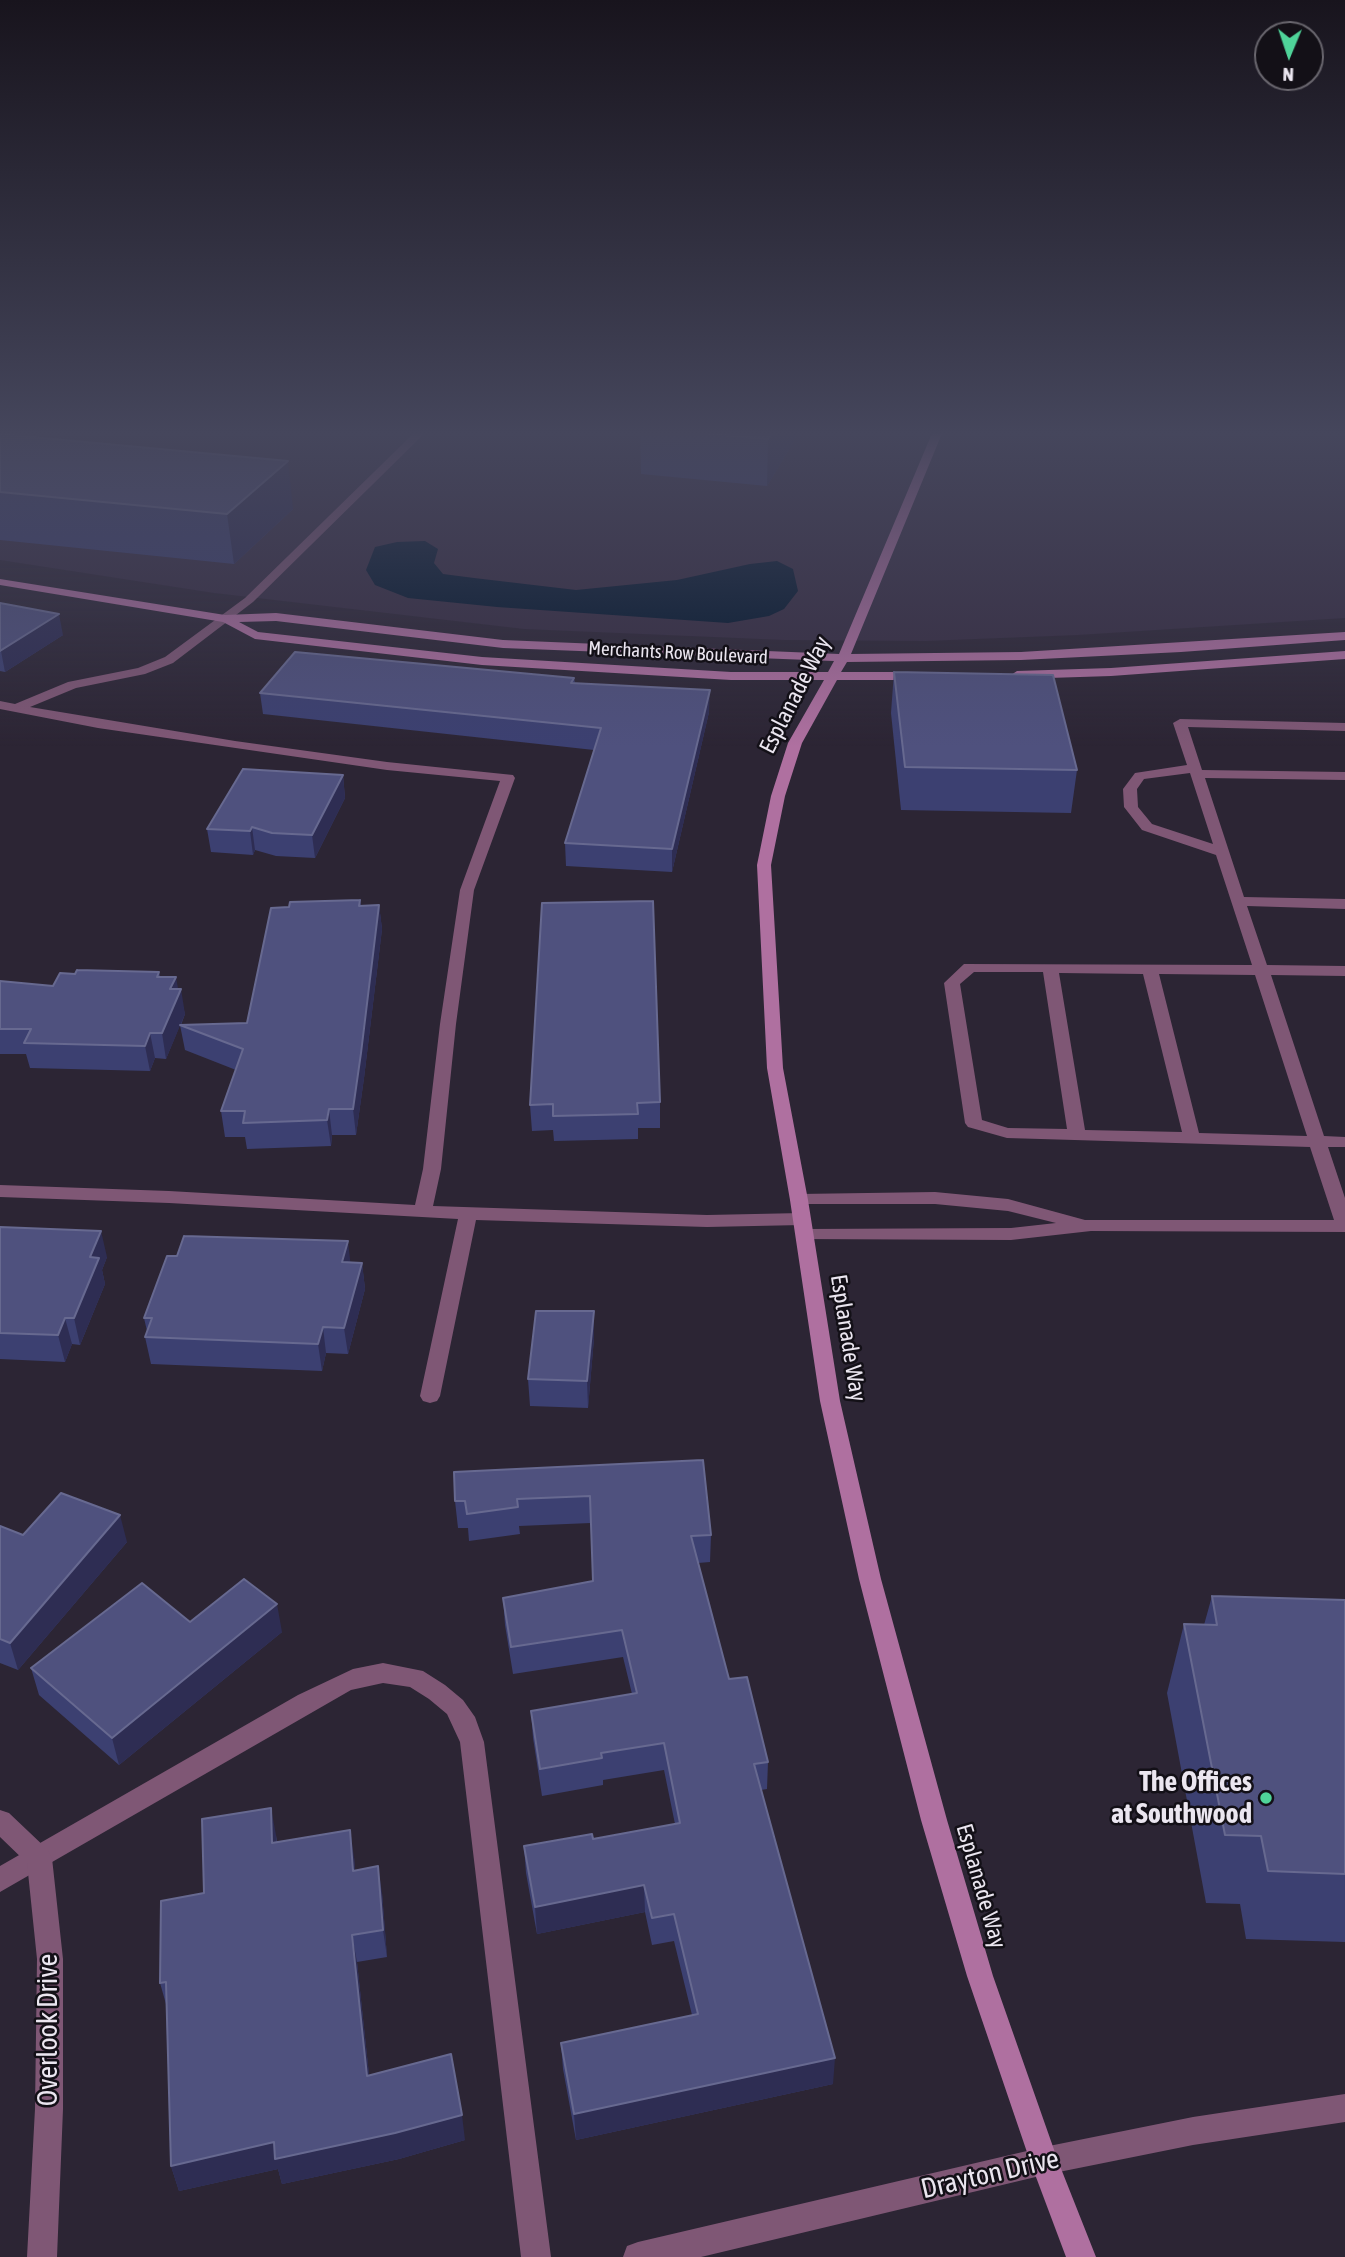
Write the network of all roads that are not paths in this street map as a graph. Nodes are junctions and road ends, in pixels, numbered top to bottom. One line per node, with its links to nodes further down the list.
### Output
1 (315, 536): 4 (street)
2 (894, 536): 7 (street, Esplanade Way)
3 (0, 582): 4 (street, Merchants Row Boulevard)
4 (225, 620): 7 (street, Merchants Row Boulevard); 10 (street, Merchants Row Boulevard); 12 (street)
5 (1345, 636): 7 (street, Merchants Row Boulevard)
6 (1345, 655): 8 (street)
7 (842, 658): 10 (street, Esplanade Way)
8 (1002, 675)
9 (924, 676): 10 (street, Merchants Row Boulevard)
10 (831, 677): 30 (street, Esplanade Way)
11 (0, 705): 12 (street)
12 (16, 708): 28 (street)
13 (1345, 727): 14 (street)
14 (1196, 771): 15 (street); 16 (street); 16 (street)
15 (1345, 776)
16 (1222, 852): 17 (street)
17 (1238, 901): 18 (street); 21 (street)
18 (1345, 904)
19 (1050, 968): 20 (street); 23 (street); 23 (street)
20 (1150, 969): 21 (street); 24 (street)
21 (1260, 970): 22 (street); 25 (street)
22 (1345, 971)
23 (1077, 1135): 24 (street)
24 (1192, 1138): 25 (street)
25 (1319, 1141): 26 (street); 31 (street)
26 (1345, 1142)
27 (0, 1191): 28 (street)
28 (423, 1213): 29 (street)
29 (468, 1214): 30 (street); 32 (street)
30 (802, 1218): 31 (street); 31 (street); 37 (street, Esplanade Way)
31 (1091, 1225)
32 (430, 1396)
33 (0, 1821): 34 (street)
34 (39, 1858): 35 (street); 38 (street, Overlook Drive); 39 (street)
35 (0, 1880)
36 (1345, 2108): 37 (street, Drayton Drive)
37 (1044, 2161): 40 (street, Drayton Drive); 41 (street, Esplanade Way)
38 (42, 2257)
39 (536, 2257)
40 (638, 2257)
41 (1081, 2257)

